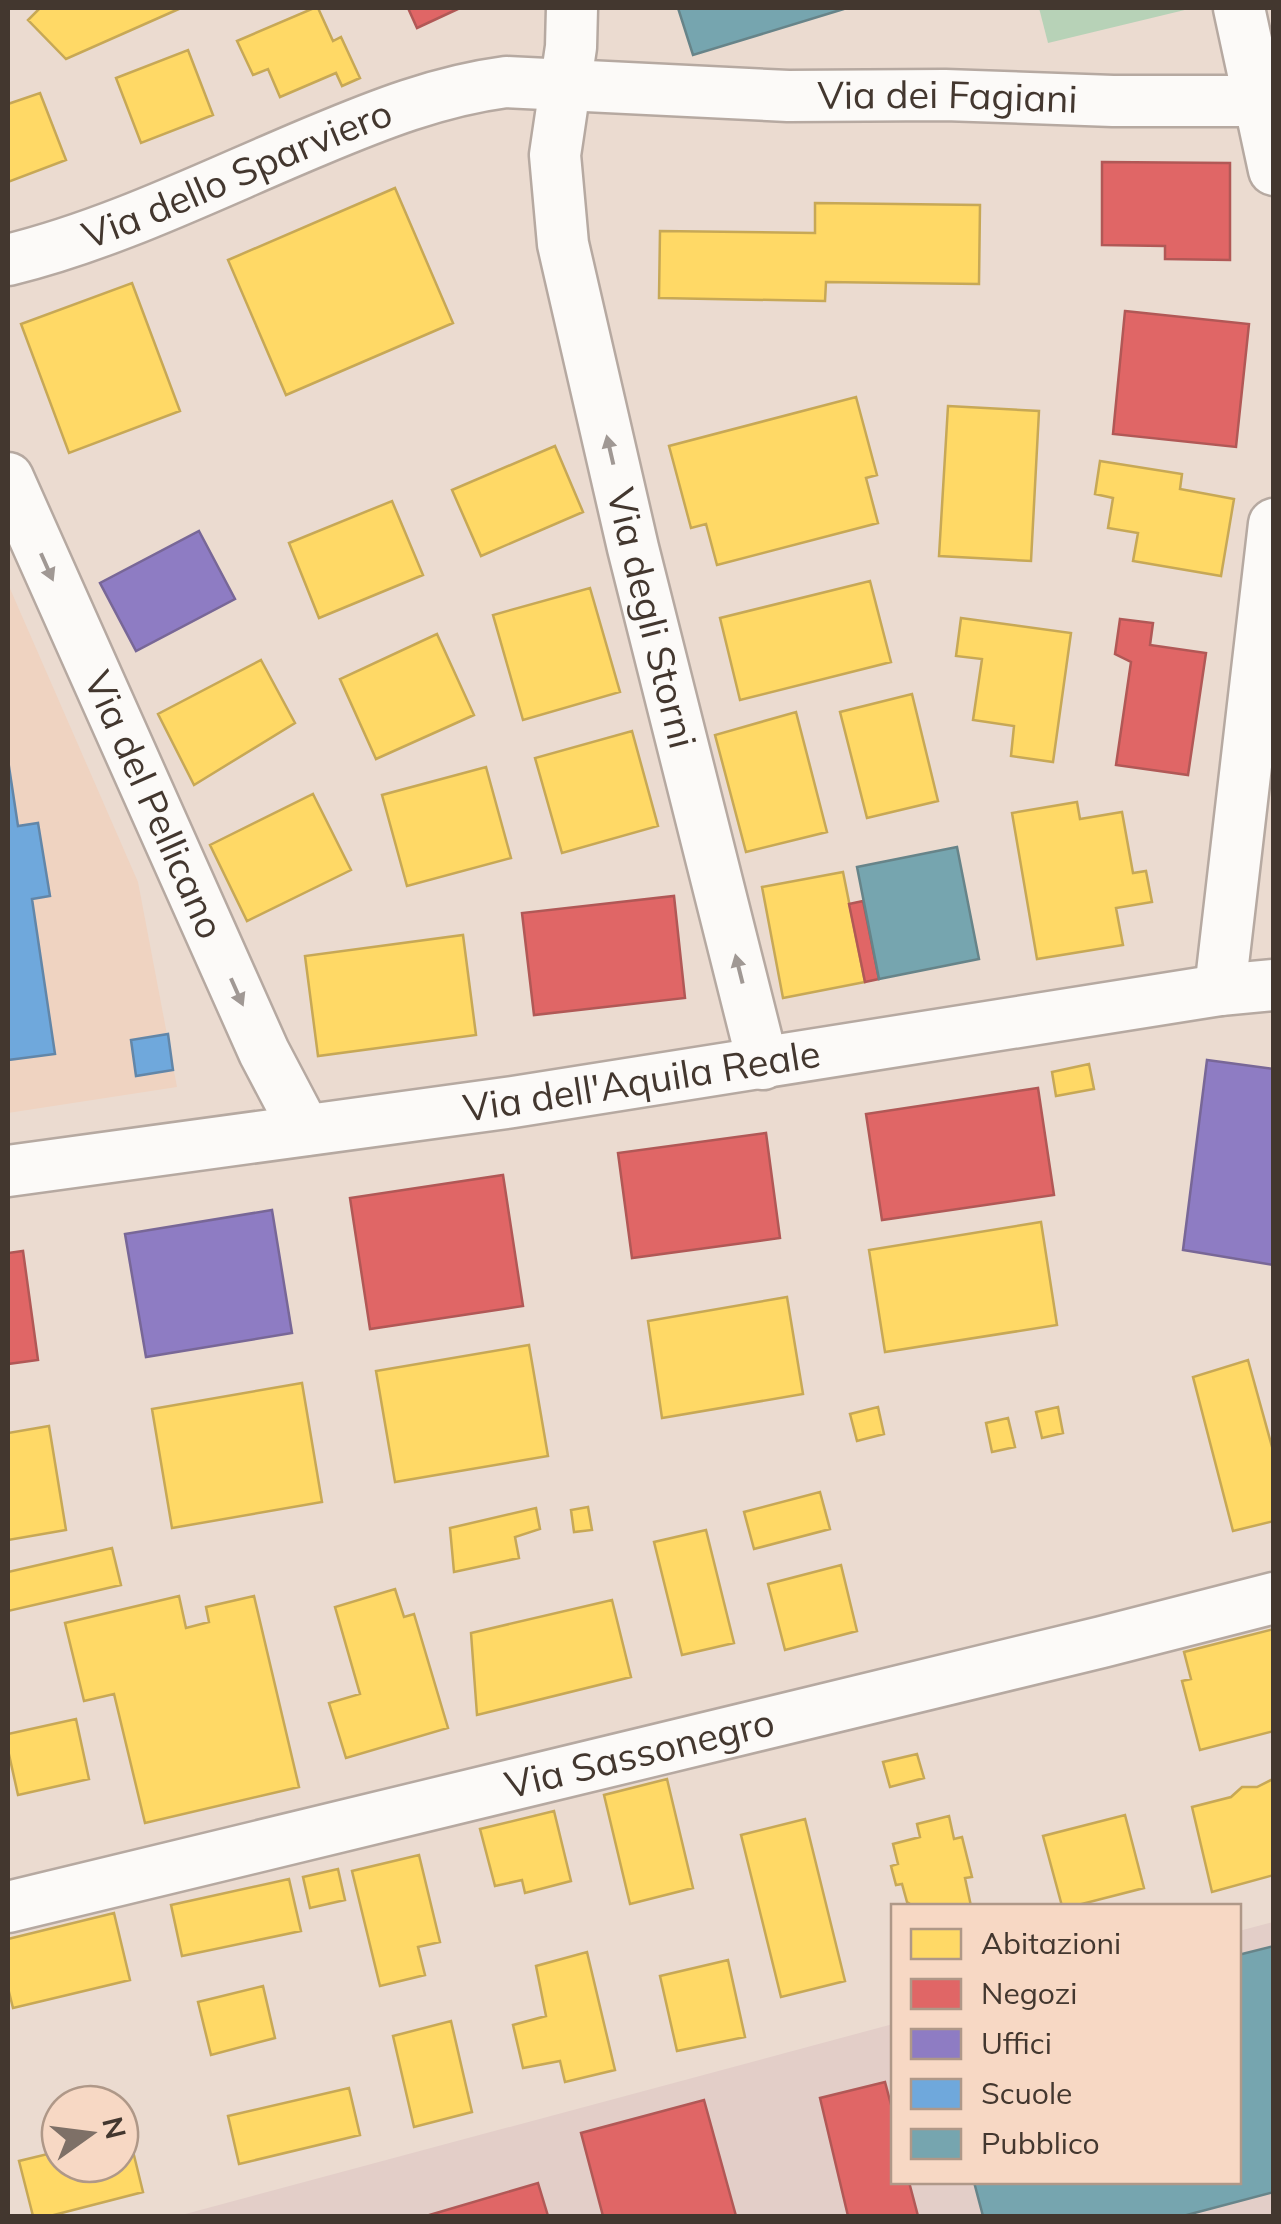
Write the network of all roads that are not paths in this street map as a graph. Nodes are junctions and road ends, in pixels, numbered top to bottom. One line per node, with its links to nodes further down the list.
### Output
1 (1239, 8): 4 (street)
2 (572, 10): 3 (street, Via degli Storni)
3 (565, 84): 4 (street, Via dei Fagiani); 6 (street, Via dello Sparviero); 11 (street, Via degli Storni, one-way to 3)
4 (1266, 102): 5 (street)
5 (1274, 170)
6 (8, 260)
7 (8, 478): 12 (street, Via del Pellicano, one-way to 12)
8 (1274, 524): 10 (street)
9 (1274, 985): 10 (street, Via dell'Aquila Reale)
10 (1220, 990): 11 (street, Via dell'Aquila Reale)
11 (763, 1064): 12 (street, Via dell'Aquila Reale)
12 (304, 1130): 13 (street, Via dell'Aquila Reale)
13 (8, 1172)
14 (1274, 1598): 15 (street, Via Sassonegro)
15 (8, 1907)

